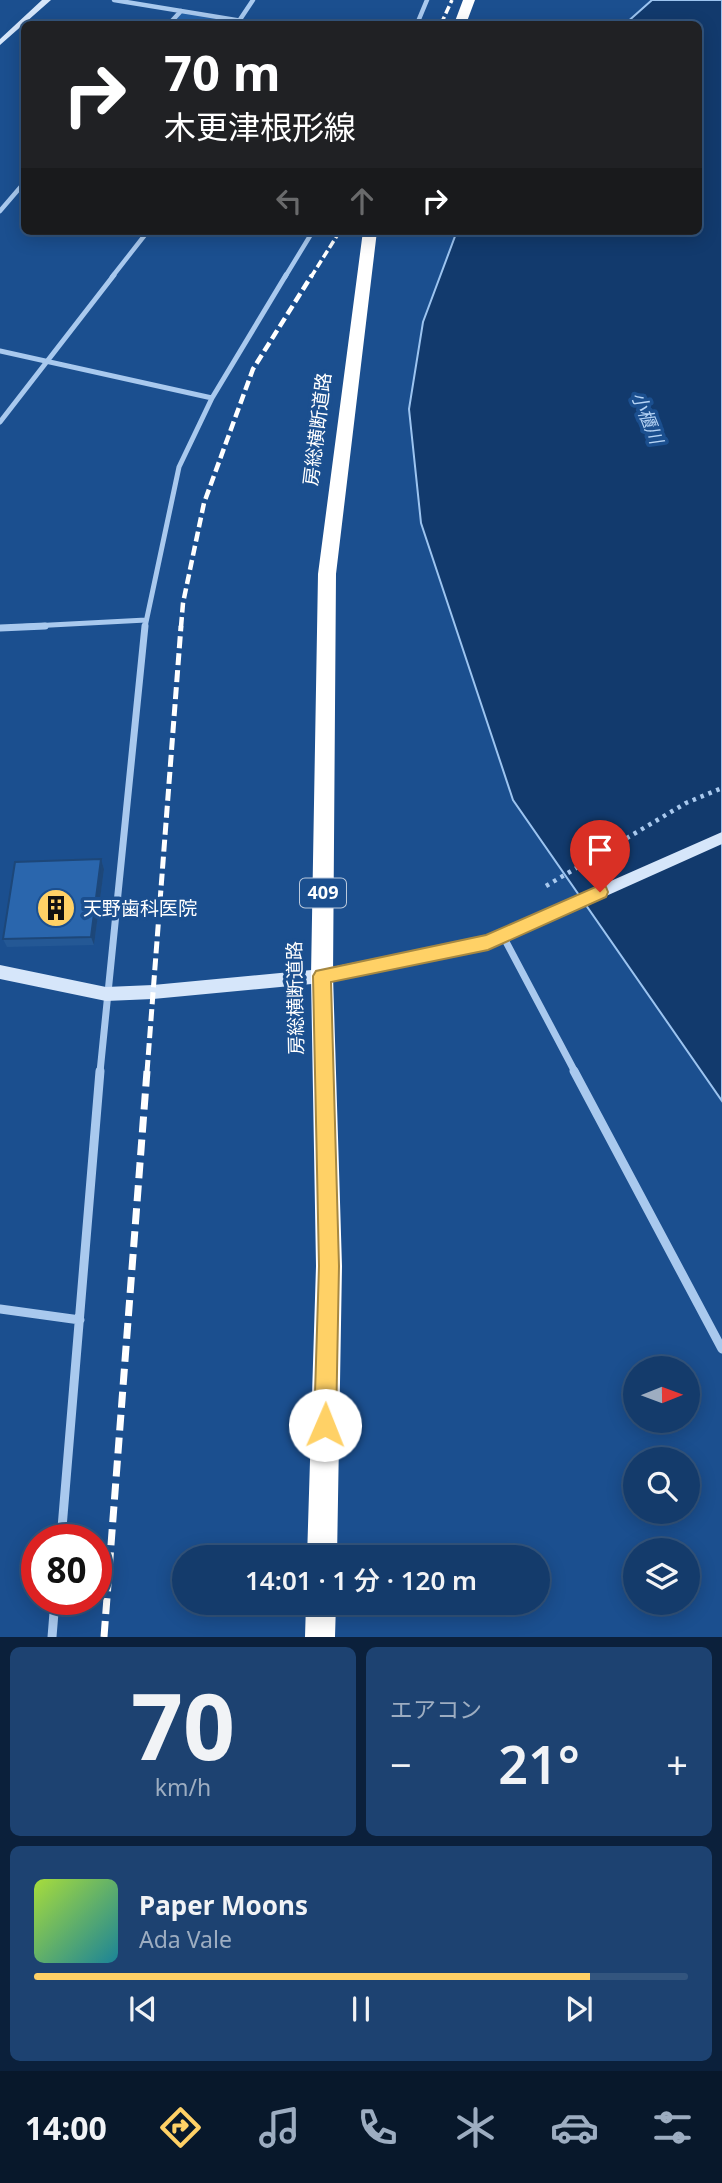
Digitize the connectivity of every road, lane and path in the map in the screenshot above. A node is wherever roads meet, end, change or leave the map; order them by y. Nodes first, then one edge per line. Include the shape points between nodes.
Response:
1 (47, 0) edge
2 (114, 0) edge
3 (254, 0) edge
4 (427, 0) edge
5 (469, 0) edge
6 (181, 11) junction
7 (24, 21) edge
8 (172, 21) edge
9 (239, 21) joint
10 (418, 21) edge
11 (461, 21) edge
12 (21, 24) edge
13 (0, 43) edge
14 (21, 187) edge
15 (0, 211) edge
16 (145, 235) edge
17 (311, 235) edge
18 (369, 235) edge
19 (0, 351) edge
20 (47, 362) junction
21 (212, 398) junction
22 (0, 422) edge
23 (146, 620) junction
24 (0, 628) edge
25 (722, 788) edge
26 (722, 838) edge
27 (540, 889) dead end
28 (503, 936) junction
29 (0, 972) edge
30 (322, 976) junction
31 (106, 994) junction
32 (0, 1309) edge
33 (80, 1320) junction
34 (722, 1349) edge
35 (62, 1524) edge
36 (322, 1545) edge
37 (54, 1615) edge
38 (321, 1615) edge
39 (52, 1637) edge
40 (320, 1637) edge

1 - 7 street
2 - 6 street
3 - 9 street
4 - 10 street
5 - 11 highway
6 - 8 street
6 - 9 street
12 - 13 street
14 - 15 street
16 - 20 street
17 - 21 street
18 - 30 highway, 房総横断道路 / 409 via 327,574
19 - 20 street
20 - 21 street
20 - 22 street
21 - 23 street via 179,467
23 - 24 street
23 - 31 street
25 - 27 path via 686,803
26 - 28 street
28 - 30 street
28 - 34 street
29 - 31 street
30 - 31 street
30 - 36 highway, 房総横断道路 / 409 via 329,1266
31 - 33 street
32 - 33 street
33 - 35 street
37 - 39 street
38 - 40 highway

